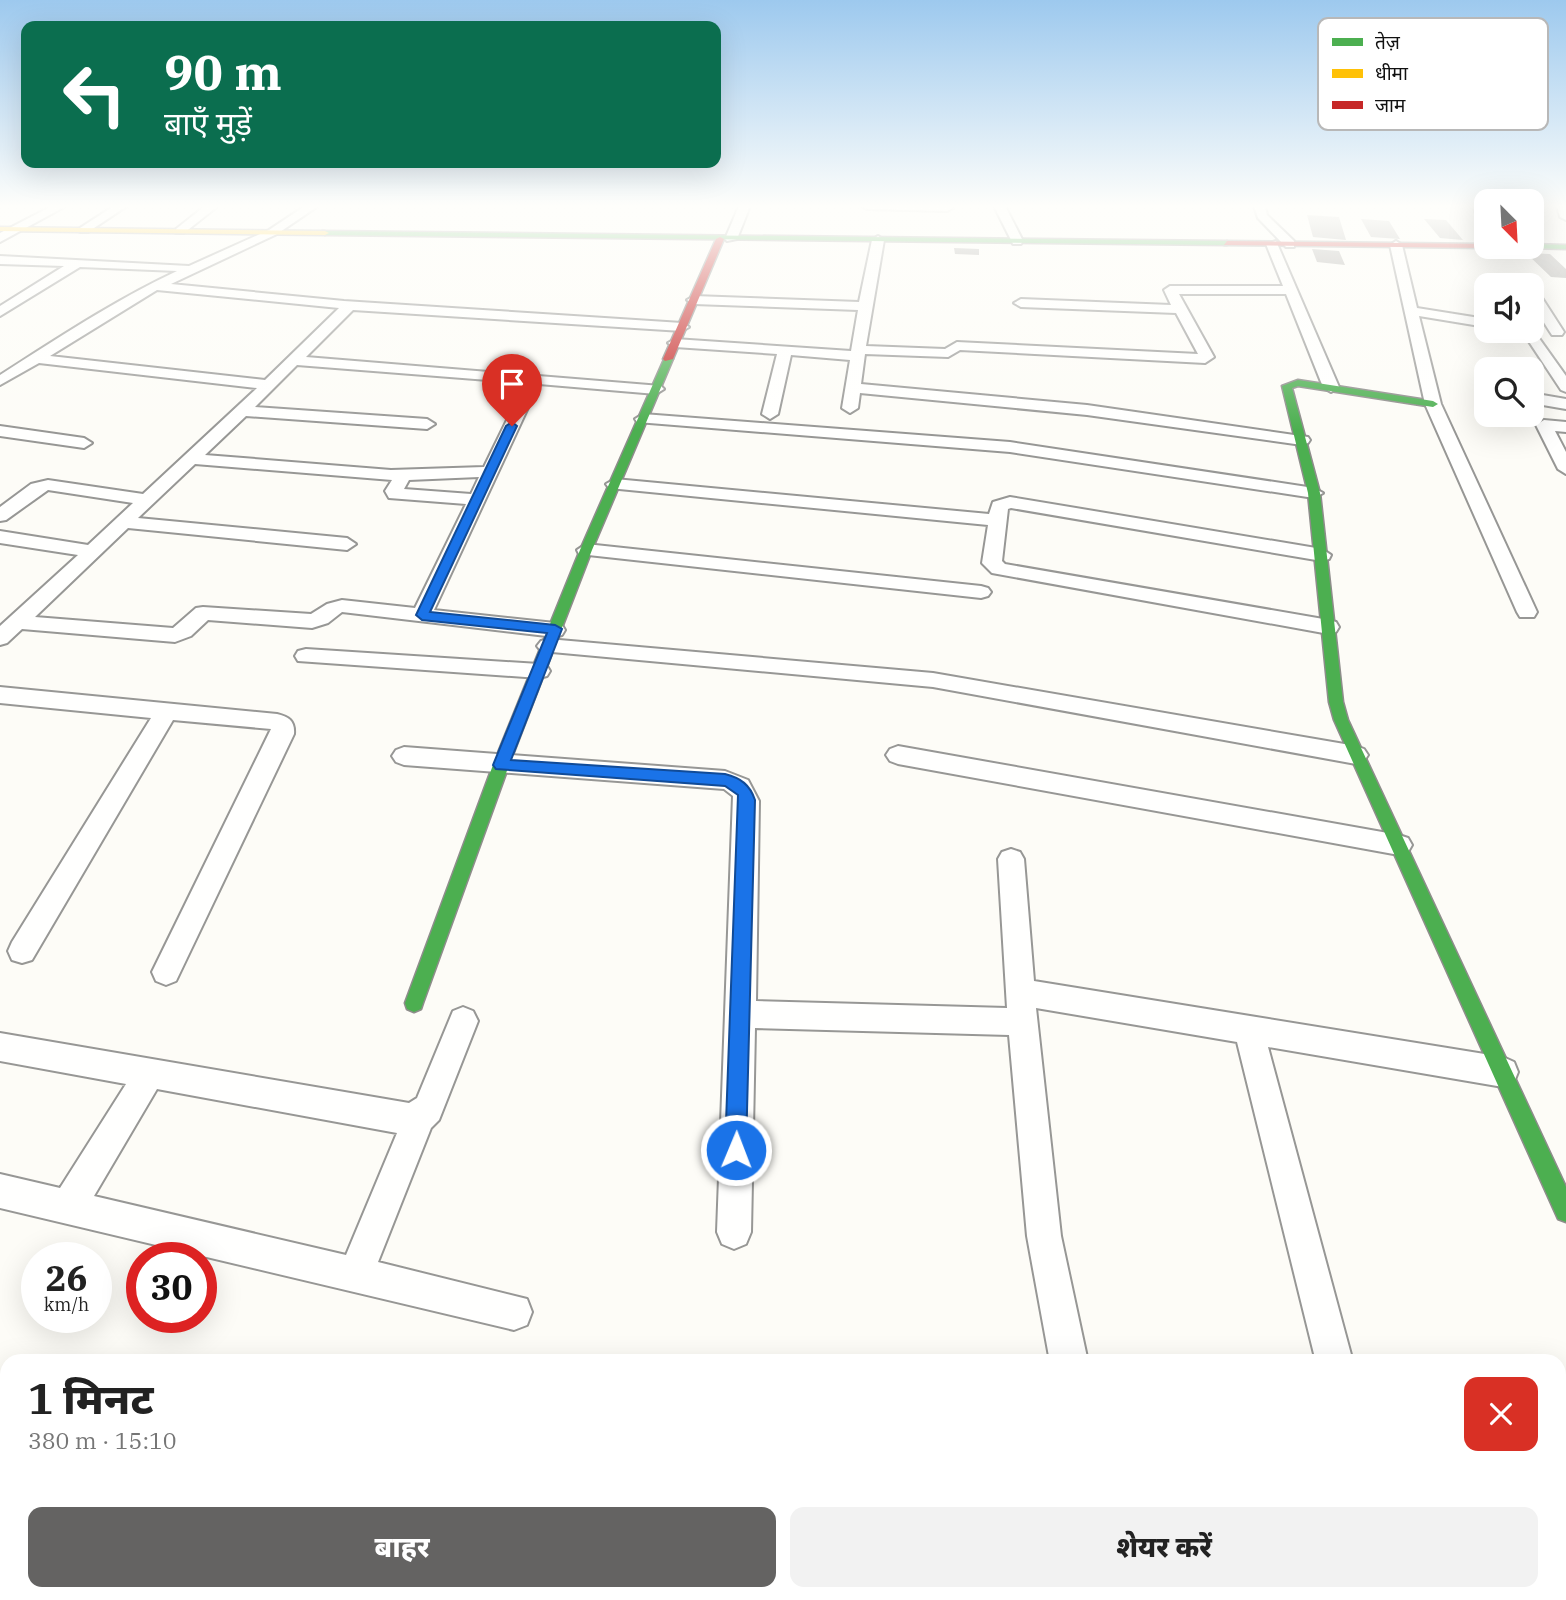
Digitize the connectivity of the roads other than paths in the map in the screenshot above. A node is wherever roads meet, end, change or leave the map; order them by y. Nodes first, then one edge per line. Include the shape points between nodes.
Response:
1 (50, 281) edge
2 (166, 281) edge
3 (704, 281) edge
4 (870, 281) edge
5 (1287, 281) edge
6 (1404, 281) edge
7 (154, 286) junction
8 (1291, 290) junction
9 (694, 300) junction
10 (1021, 303) dead end
11 (349, 306) junction
12 (865, 306) junction
13 (1181, 309) junction
14 (1544, 309) edge
15 (1411, 311) junction
16 (0, 312) edge
17 (1474, 321) edge
18 (682, 327) junction
19 (1544, 331) edge
20 (1562, 333) edge
21 (676, 343) junction
22 (1538, 343) edge
23 (785, 351) junction
24 (859, 353) junction
25 (34, 358) junction
26 (293, 360) junction
27 (534, 379) junction
28 (0, 381) edge
29 (268, 385) junction
30 (1331, 387) junction
31 (1566, 387) edge
32 (854, 388) junction
33 (656, 389) junction
34 (1544, 400) edge
35 (1433, 404) junction
36 (1566, 404) edge
37 (850, 408) dead end
38 (242, 411) junction
39 (770, 414) dead end
40 (643, 419) junction
41 (427, 424) dead end
42 (1566, 427) edge
43 (3, 435) edge
44 (1302, 440) junction
45 (84, 443) dead end
46 (191, 459) junction
47 (1566, 469) edge
48 (489, 472) junction
49 (403, 475) junction
50 (615, 484) junction
51 (1314, 493) junction
52 (146, 500) junction
53 (477, 500) junction
54 (0, 516) edge
55 (997, 520) junction
56 (122, 522) junction
57 (0, 537) edge
58 (347, 544) dead end
59 (586, 550) junction
60 (92, 551) junction
61 (1322, 555) junction
62 (981, 592) dead end
63 (1527, 612) dead end
64 (422, 615) junction
65 (17, 622) junction
66 (1329, 627) junction
67 (0, 638) edge
68 (552, 638) junction
69 (306, 656) dead end
70 (539, 671) junction
71 (0, 695) edge
72 (167, 711) junction
73 (898, 755) dead end
74 (1356, 755) junction
75 (404, 756) dead end
76 (501, 765) junction
77 (1399, 845) junction
78 (1011, 859) dead end
79 (22, 951) dead end
80 (166, 972) dead end
81 (414, 1003) dead end
82 (1021, 1007) junction
83 (739, 1014) junction
84 (463, 1021) dead end
85 (1250, 1030) junction
86 (0, 1047) edge
87 (1503, 1072) junction
88 (150, 1073) junction
89 (419, 1117) junction
90 (0, 1191) edge
91 (68, 1207) junction
92 (1566, 1211) edge
93 (734, 1232) dead end
94 (356, 1274) junction
95 (514, 1312) dead end
96 (1067, 1354) edge
97 (1333, 1354) edge

1 - 16 street
2 - 7 street
3 - 9 street
4 - 12 street
5 - 8 street
6 - 15 street
7 - 11 street
7 - 25 street
8 - 13 street via 1171,289
8 - 30 street
9 - 12 street
9 - 18 street
10 - 13 street
11 - 18 street
11 - 26 street
12 - 24 street
13 - 24 street via 1205,359 957,346 948,354
14 - 20 street
15 - 17 street
15 - 35 street
18 - 21 street
19 - 20 street
21 - 23 street
21 - 33 street
22 - 31 street
23 - 24 street
23 - 39 street
24 - 32 street
25 - 28 street
25 - 29 street
26 - 27 street
26 - 29 street
27 - 33 street
27 - 48 street
29 - 38 street
30 - 35 street
30 - 44 street via 1287,386
32 - 37 street
32 - 44 street via 1087,410
33 - 40 street
34 - 36 street
35 - 63 street
38 - 41 street
38 - 46 street
40 - 50 street
40 - 51 street via 1010,447
42 - 47 street via 1544,425
43 - 45 street
44 - 51 street
46 - 49 street
46 - 52 street
48 - 49 street
48 - 53 street
49 - 53 street via 395,494
50 - 55 street
50 - 59 street
51 - 61 street
52 - 54 street via 48,485
52 - 56 street
53 - 64 street
55 - 61 street via 999,506 1010,502
55 - 66 street via 992,563 996,569
56 - 58 street
56 - 60 street
57 - 60 street
59 - 62 street
59 - 68 street
60 - 65 street
61 - 66 street
64 - 65 street via 342,606 312,621 206,612 181,633 170,636
64 - 68 street
65 - 67 street
66 - 74 street via 1336,702
68 - 70 street
68 - 74 street via 933,680
69 - 70 street
70 - 76 street
71 - 72 street
72 - 79 street
72 - 80 street via 277,722 284,730
73 - 77 street
74 - 77 street
75 - 76 street
76 - 81 street
76 - 83 street via 725,780 740,786 747,800
77 - 87 street
78 - 82 street
82 - 83 street
82 - 85 street
82 - 96 street via 1044,1237
83 - 93 street
84 - 89 street via 428,1109
85 - 87 street
85 - 97 street
86 - 88 street
87 - 92 street
88 - 89 street via 409,1119
88 - 91 street
89 - 94 street
90 - 91 street
91 - 94 street
94 - 95 street

